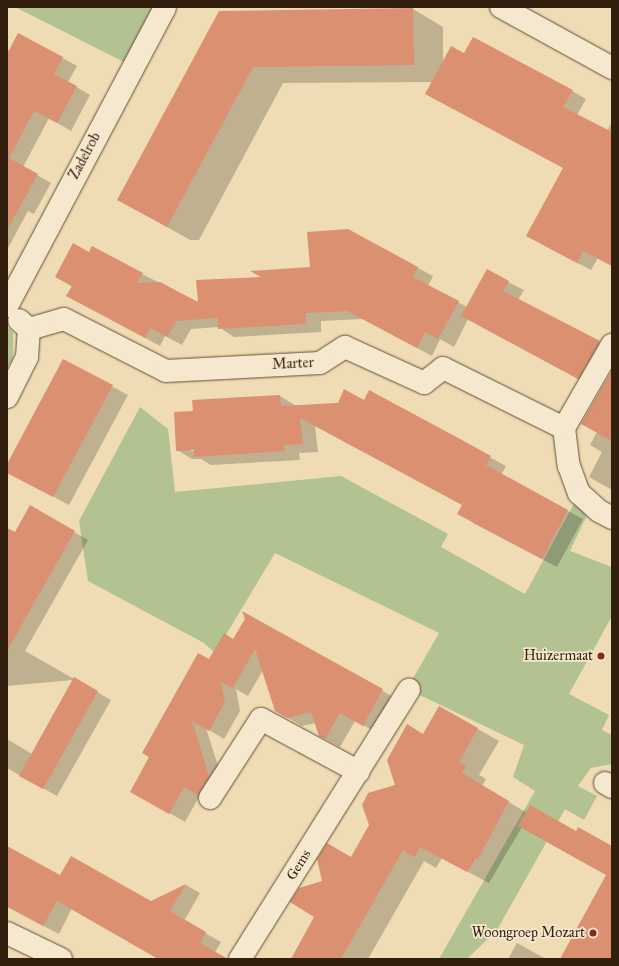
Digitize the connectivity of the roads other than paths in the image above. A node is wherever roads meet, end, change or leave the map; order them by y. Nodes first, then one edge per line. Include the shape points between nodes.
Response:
1 (164, 7) edge
2 (501, 7) edge
3 (612, 68) edge
4 (7, 306) edge
5 (7, 310) edge
6 (29, 329) junction
7 (612, 345) edge
8 (7, 397) edge
9 (564, 428) junction
10 (612, 518) edge
11 (409, 690) dead end
12 (359, 772) junction
13 (210, 798) dead end
14 (7, 933) edge
15 (62, 959) edge
16 (240, 959) edge

1 - 4 street, Zadelrob
2 - 3 street
5 - 6 street
6 - 8 street via 26,357
6 - 9 street, Marter via 64,319 166,371 320,364 345,347 424,383 443,368
7 - 9 street
9 - 10 street via 569,466 580,493
11 - 12 street, Gems
12 - 13 street via 262,719
12 - 16 street, Gems
14 - 15 street

